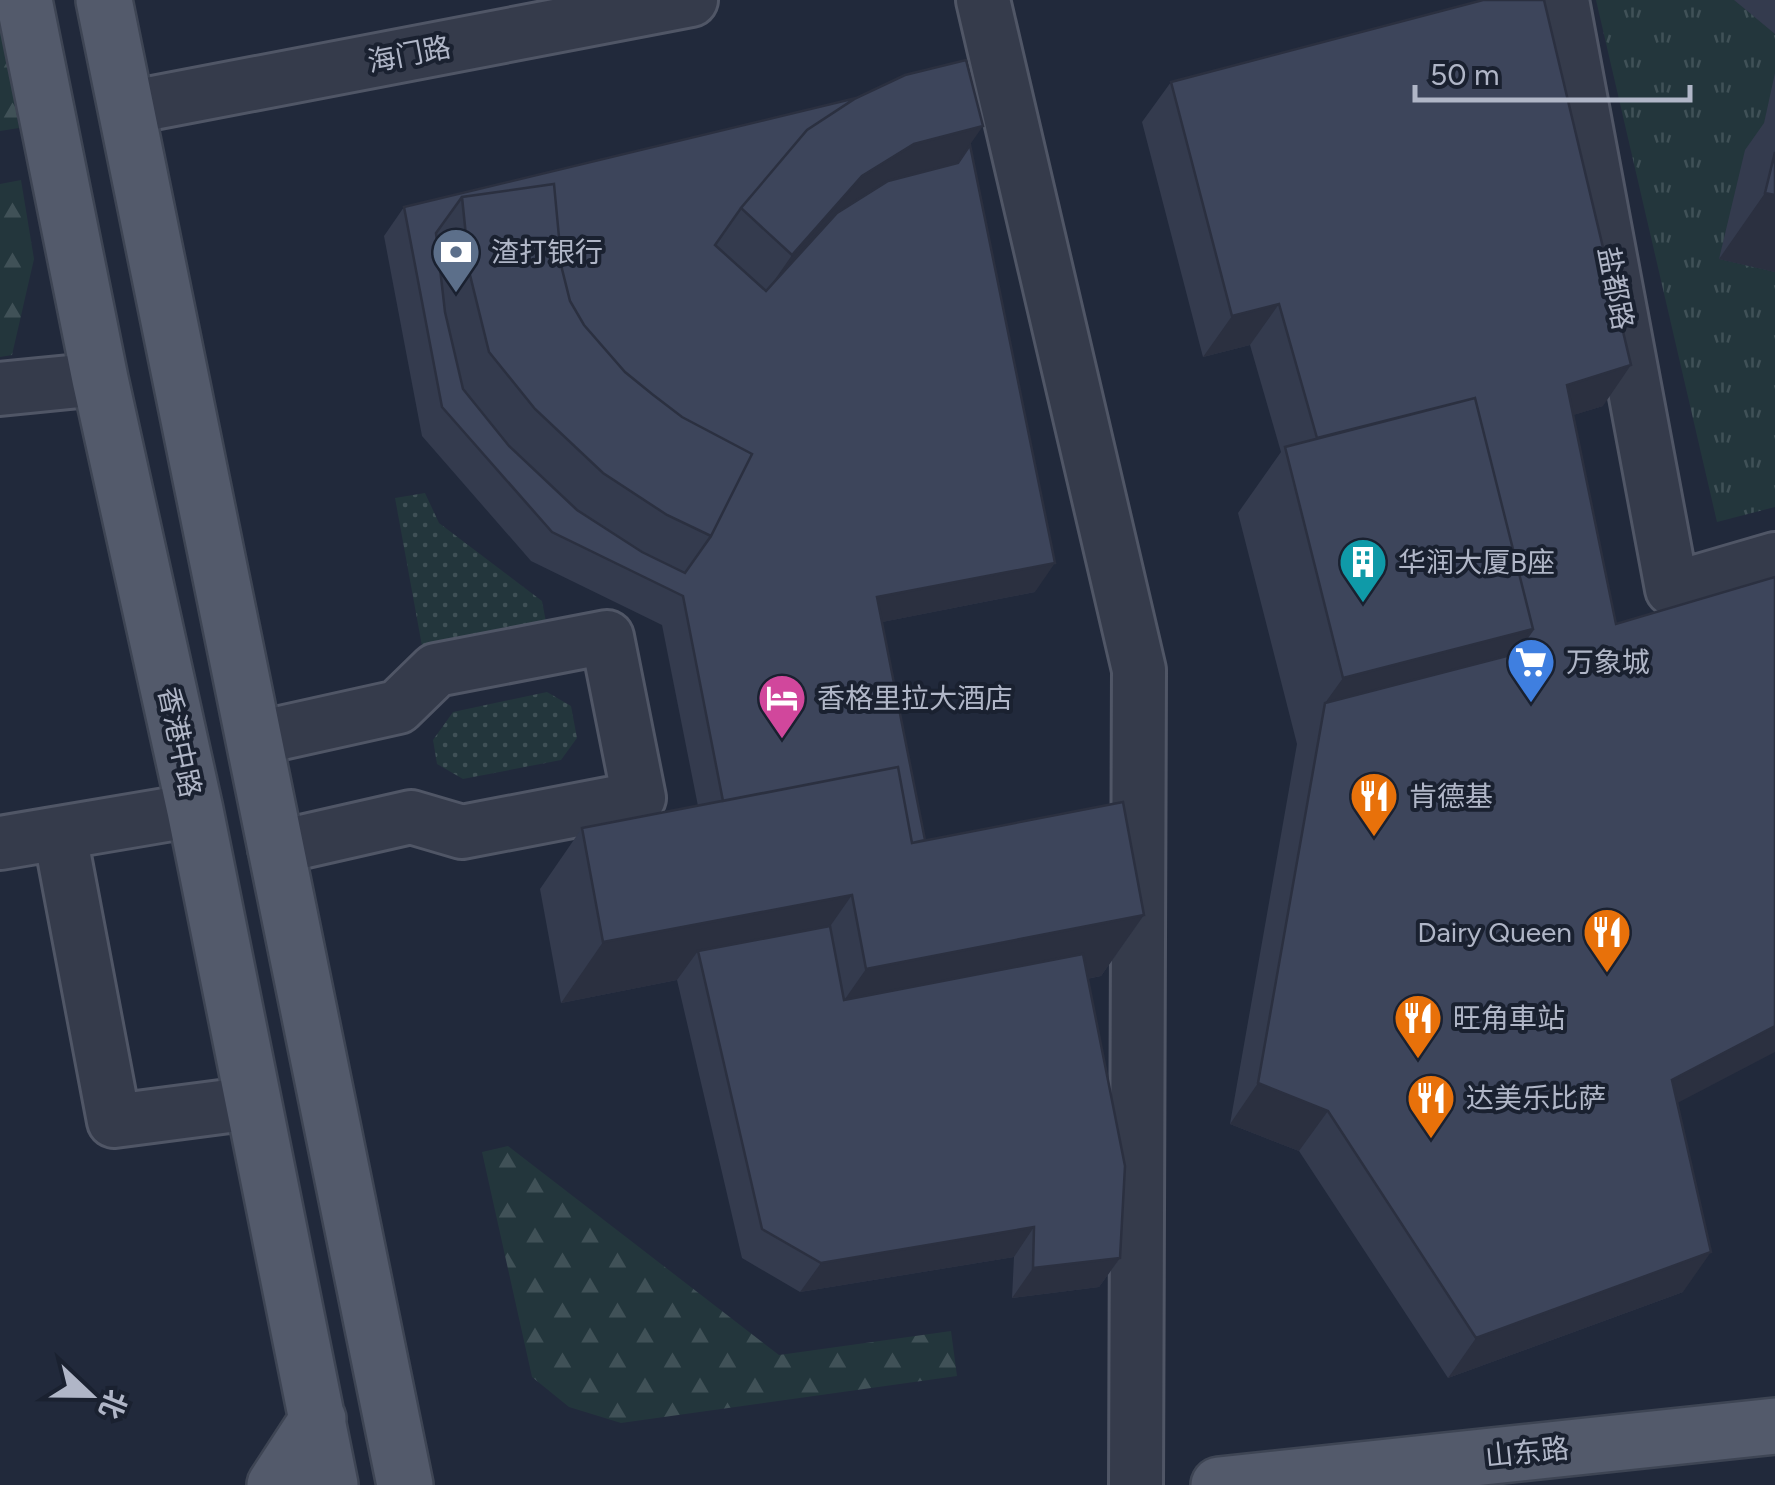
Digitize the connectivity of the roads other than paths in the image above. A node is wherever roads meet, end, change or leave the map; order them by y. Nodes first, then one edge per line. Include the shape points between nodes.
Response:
1 (24, 0) edge
2 (104, 0) edge
3 (691, 0) edge
4 (984, 0) edge
5 (1562, 0) edge
6 (126, 108) junction
7 (100, 379) junction
8 (0, 390) edge
9 (1775, 560) edge
10 (254, 739) junction
11 (195, 810) junction
12 (60, 835) junction
13 (0, 843) edge
14 (275, 848) junction
15 (252, 1103) junction
16 (318, 1418) junction
17 (1775, 1426) edge
18 (276, 1485) edge
19 (330, 1485) edge
20 (406, 1485) edge
21 (1136, 1485) edge
22 (1219, 1485) edge

1 - 7 main road, 香港中路
2 - 6 main road
3 - 6 street, 海门路
4 - 21 street via 1138,670
5 - 9 street, 盐都路 via 1672,589
6 - 10 main road
7 - 8 street
7 - 11 main road, 香港中路
10 - 14 main road
10 - 14 street via 398,707 436,670 607,637 639,798 462,832 411,817
11 - 12 street
11 - 15 main road, 香港中路
12 - 13 street
12 - 15 street via 114,1122
14 - 20 main road
15 - 16 main road, 香港中路
16 - 18 main road
16 - 19 main road, 香港中路
17 - 22 main road, 山东路

